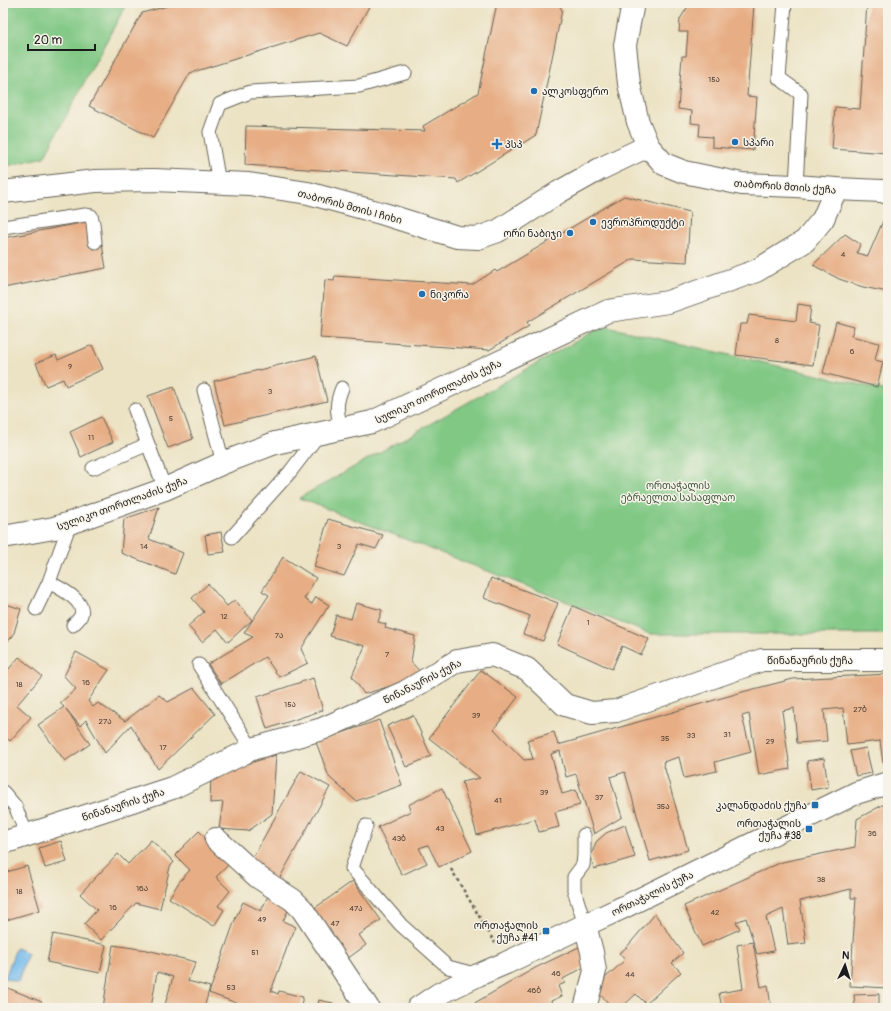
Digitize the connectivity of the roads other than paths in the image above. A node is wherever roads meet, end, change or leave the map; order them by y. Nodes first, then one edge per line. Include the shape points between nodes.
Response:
1 (633, 3) edge
2 (785, 3) edge
3 (405, 73) dead end
4 (648, 146) junction
5 (218, 183) junction
6 (796, 186) junction
7 (836, 189) junction
8 (3, 192) edge
9 (888, 193) edge
10 (3, 228) edge
11 (95, 242) dead end
12 (342, 388) dead end
13 (204, 390) dead end
14 (135, 410) dead end
15 (341, 429) junction
16 (319, 434) junction
17 (148, 444) junction
18 (223, 464) junction
19 (93, 468) dead end
20 (165, 489) junction
21 (70, 523) junction
22 (232, 536) dead end
23 (3, 537) edge
24 (49, 582) junction
25 (36, 609) dead end
26 (73, 625) dead end
27 (888, 660) edge
28 (200, 664) dead end
29 (252, 749) junction
30 (888, 784) edge
31 (3, 792) edge
32 (366, 826) dead end
33 (27, 835) junction
34 (584, 835) dead end
35 (216, 840) dead end
36 (3, 843) edge
37 (585, 925) junction
38 (478, 975) junction
39 (368, 1008) edge
40 (418, 1008) edge
41 (585, 1008) edge

1 - 4 street, თაბორის მთის ქუჩა via 625,45 629,84 638,122
2 - 6 lane via 780,78 802,94
3 - 5 lane via 359,86 250,92 220,104 210,132
4 - 5 street, თაბორის მთის I ჩიხი via 559,192 498,231 478,238 457,237 308,193 249,184
4 - 6 street, თაბორის მთის ქუჩა via 664,164 684,172 742,184
5 - 8 street, თაბორის მთის I ჩიხი via 95,181
6 - 7 street, თაბორის მთის ქუჩა
7 - 9 street, თაბორის მთის ქუჩა
7 - 15 street, სულიკო თორთლაძის ქუჩა via 823,219 805,241 756,271 668,302 608,311 372,422
10 - 11 lane via 85,215 91,216
12 - 15 lane via 336,408
13 - 18 lane
14 - 17 lane
15 - 16 street, სულიკო თორთლაძის ქუჩა
16 - 18 street, სულიკო თორთლაძის ქუჩა via 276,444
16 - 22 lane via 290,472
17 - 19 lane
17 - 20 lane
18 - 20 street, სულიკო თორთლაძის ქუჩა
20 - 21 street, სულიკო თორთლაძის ქუჩა
21 - 23 street, სულიკო თორთლაძის ქუჩა
21 - 24 lane
24 - 25 lane
24 - 26 lane via 79,602 81,616
27 - 29 street, წინანაურის ქუჩა via 762,660 616,711 592,713 565,705 527,669 492,655 457,661 405,692 322,729
28 - 29 lane
29 - 33 street, წინანაურის ქუჩა via 172,788
30 - 37 street, ორთაჭალის ქუჩა via 856,793
31 - 33 lane via 15,806
32 - 38 lane via 352,868 401,925 448,967
33 - 36 street, წინანაურის ქუჩა
34 - 37 lane via 583,865 574,877 574,890
35 - 39 street via 258,877 302,909
37 - 38 street, ორთაჭალის ქუჩა
37 - 41 street via 595,972
38 - 40 street, ორთაჭალის ქუჩა via 439,994

